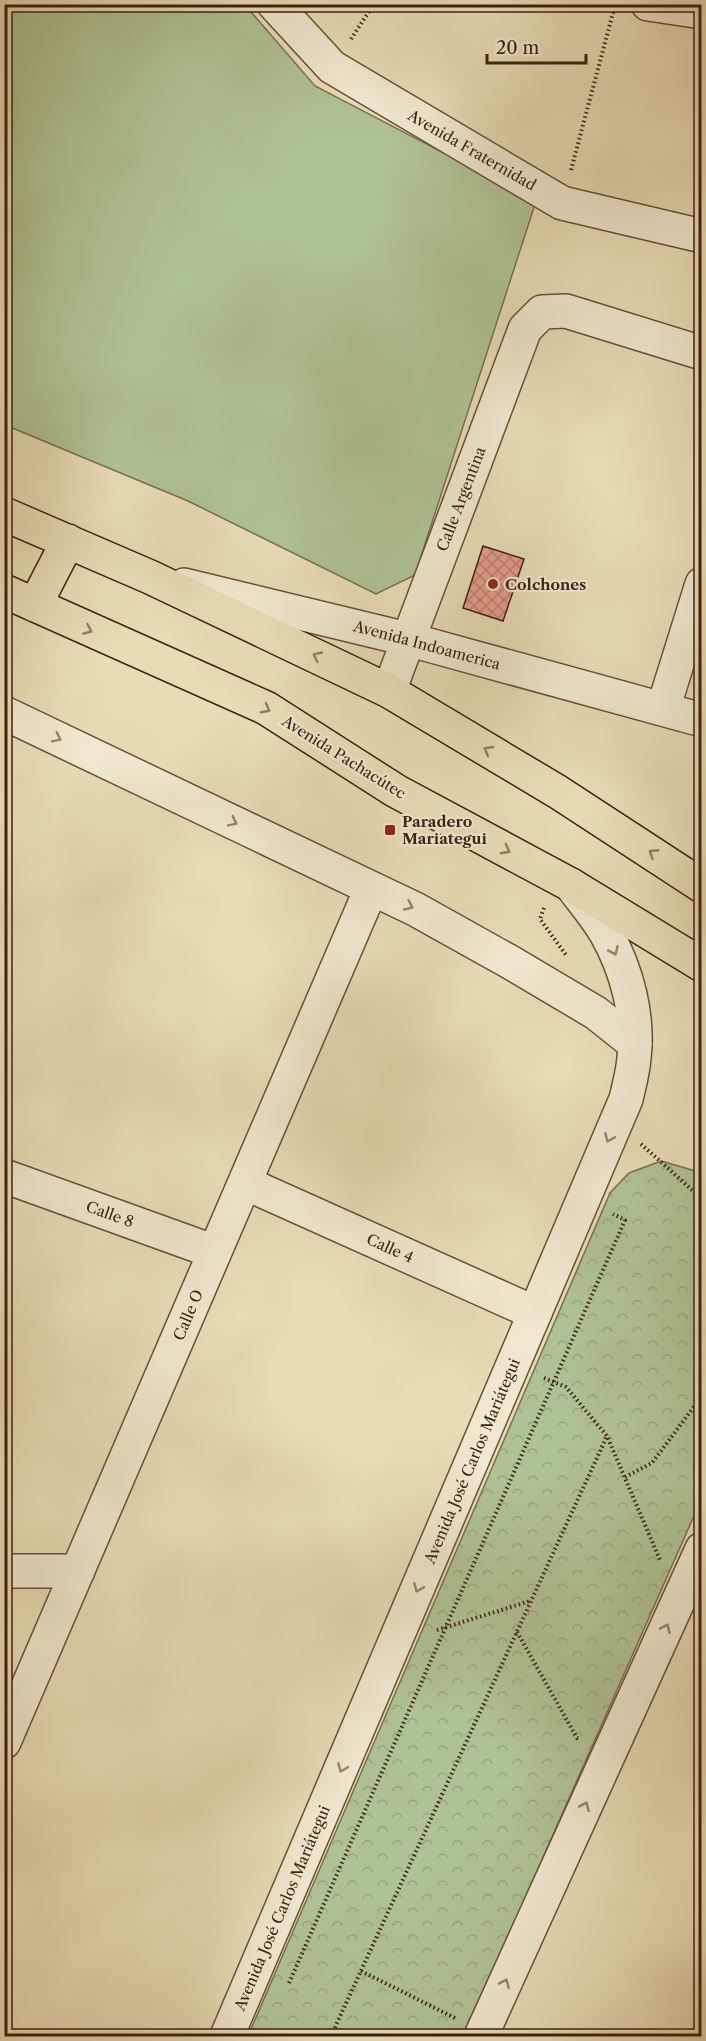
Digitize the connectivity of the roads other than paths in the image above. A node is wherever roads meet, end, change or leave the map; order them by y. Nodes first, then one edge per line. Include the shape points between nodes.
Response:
1 (274, 4) edge
2 (648, 4) edge
3 (702, 12) edge
4 (702, 236) edge
5 (702, 354) edge
6 (4, 514) edge
7 (68, 542) junction
8 (150, 577) junction
9 (702, 584) edge
10 (4, 591) edge
11 (35, 605) junction
12 (408, 639) junction
13 (389, 691) junction
14 (663, 709) junction
15 (4, 713) edge
16 (702, 720) edge
17 (571, 885) junction
18 (702, 886) edge
19 (371, 888) junction
20 (702, 965) edge
21 (635, 1044) junction
22 (4, 1176) edge
23 (245, 1183) junction
24 (215, 1252) junction
25 (535, 1313) junction
26 (695, 1563) edge
27 (4, 1571) edge
28 (78, 1571) junction
29 (4, 1742) edge
30 (482, 2034) edge
31 (227, 2037) edge

1 - 4 street, Avenida Fraternidad via 332,67 562,203
2 - 3 street
5 - 12 street, Calle Argentina via 566,311 542,312 525,329
6 - 7 main road
7 - 8 main road
7 - 11 main road
8 - 12 street, Avenida Indoamerica
13 -> 8 main road
9 - 14 street
10 - 11 main road, Avenida Pachacútec
11 -> 17 main road, Avenida Pachacútec via 266,708 396,791
12 - 13 street, Calle Argentina
12 - 14 street, Avenida Indoamerica
18 -> 13 main road via 558,792
14 - 16 street, Avenida Indoamerica
15 -> 19 street
17 - 20 main road, Avenida Pachacútec
17 -> 21 street, Avenida José Carlos Mariátegui via 617,954 629,990
19 -> 21 street via 510,962 596,1013
19 - 23 street, Calle O
21 -> 25 street, Avenida José Carlos Mariátegui via 626,1099
22 - 24 street, Calle 8
23 - 24 street, Calle O
23 - 25 street, Calle 4
24 - 28 street, Calle O
25 -> 31 street, Avenida José Carlos Mariátegui
30 -> 26 street
27 - 28 street
28 - 29 street, Calle O

